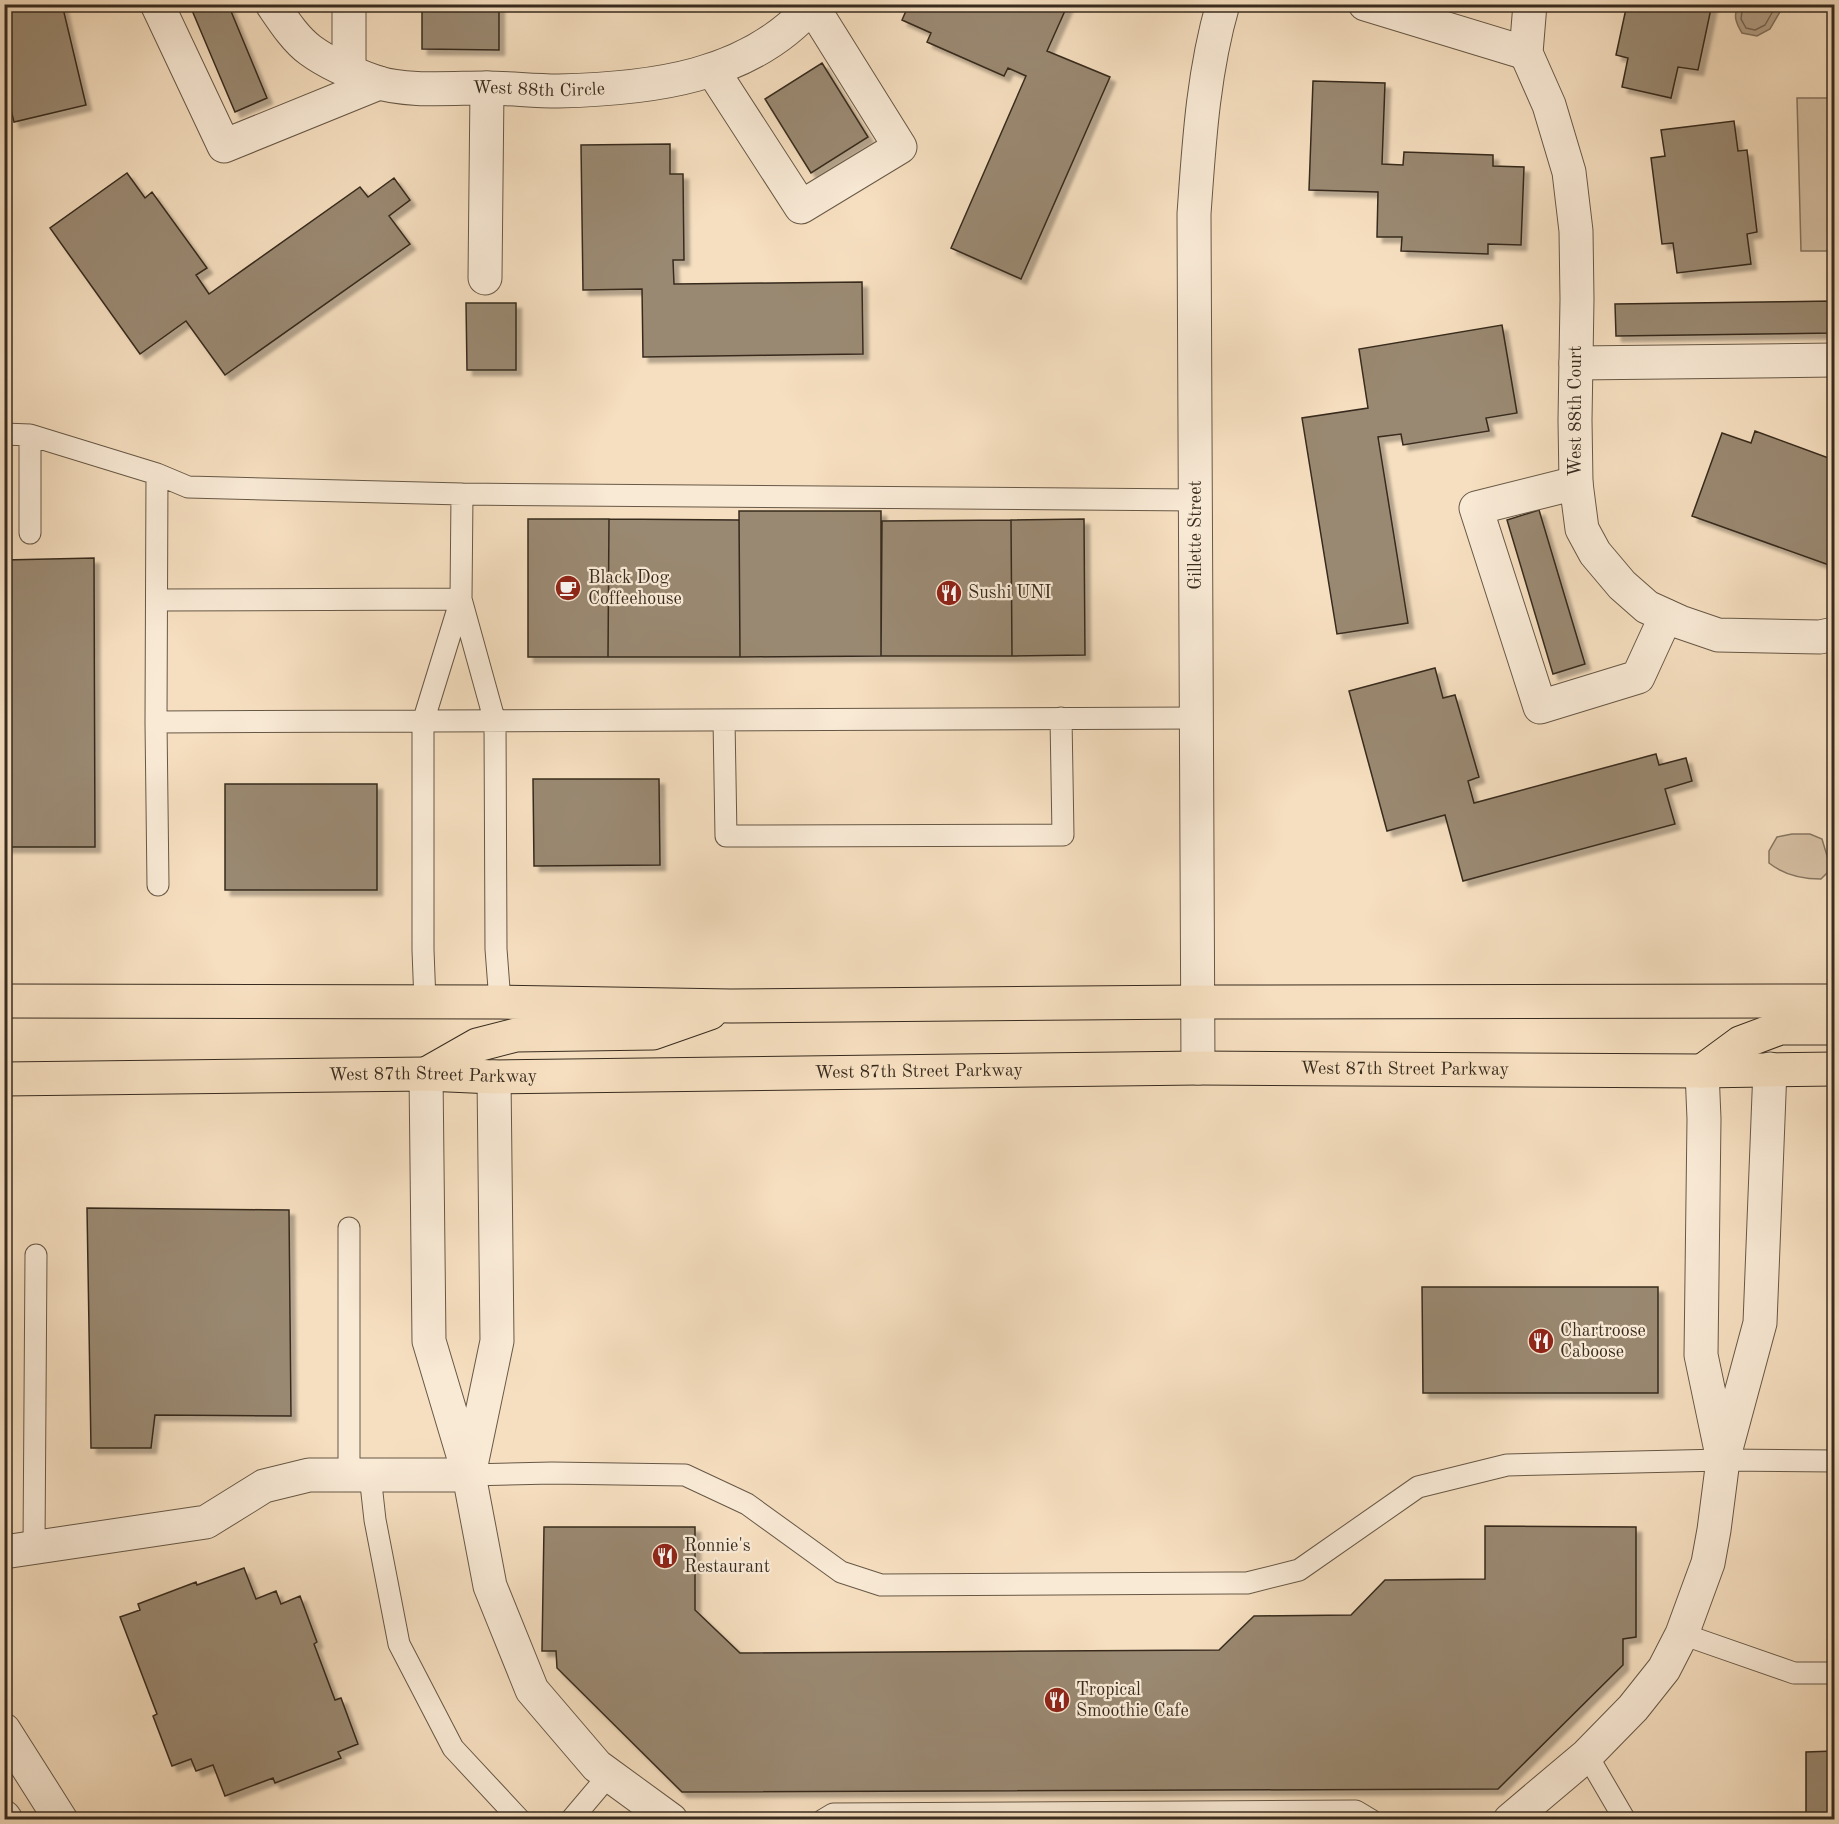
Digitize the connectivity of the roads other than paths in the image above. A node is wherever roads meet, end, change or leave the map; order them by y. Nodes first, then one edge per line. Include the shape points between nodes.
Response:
1 (157, 4) edge
2 (272, 4) edge
3 (349, 4) edge
4 (1223, 4) edge
5 (1365, 4) edge
6 (1530, 4) edge
7 (813, 5) edge
8 (1526, 53) junction
9 (713, 71) junction
10 (349, 72) junction
11 (379, 83) junction
12 (487, 88) junction
13 (485, 278) dead end
14 (1834, 360) edge
15 (1576, 363) junction
16 (4, 434) edge
17 (30, 435) junction
18 (157, 474) junction
19 (1576, 483) junction
20 (462, 494) junction
21 (1196, 500) junction
22 (30, 533) dead end
23 (461, 599) junction
24 (157, 600) junction
25 (1666, 616) junction
26 (1834, 634) edge
27 (1062, 718) junction
28 (1197, 718) junction
29 (724, 720) junction
30 (156, 722) junction
31 (423, 722) junction
32 (495, 722) junction
33 (158, 885) dead end
34 (4, 1001) edge
35 (1834, 1001) edge
36 (425, 1002) junction
37 (500, 1002) junction
38 (1197, 1002) junction
39 (731, 1006) junction
40 (1834, 1028) edge
41 (1198, 1068) junction
42 (1770, 1069) junction
43 (1834, 1069) edge
44 (1702, 1071) junction
45 (426, 1074) junction
46 (494, 1077) junction
47 (4, 1078) edge
48 (349, 1228) dead end
49 (36, 1255) dead end
50 (1723, 1460) junction
51 (1834, 1461) edge
52 (359, 1475) junction
53 (469, 1475) junction
54 (19, 1550) edge
55 (1682, 1634) junction
56 (1834, 1673) edge
57 (4, 1730) edge
58 (1587, 1755) junction
59 (609, 1775) junction
60 (61, 1820) edge
61 (520, 1820) edge
62 (571, 1820) edge
63 (671, 1820) edge
64 (823, 1820) edge
65 (1371, 1820) edge
66 (1510, 1820) edge
67 (1625, 1820) edge

1 - 11 street via 224,146
2 - 10 street, West 88th Circle via 309,49
3 - 10 street
4 - 21 street, Gillette Street via 1212,41 1200,115 1194,214
5 - 8 street
6 - 8 street, West 88th Court
7 - 9 street, West 88th Circle via 756,51
7 - 9 street via 900,147 801,207
8 - 15 street, West 88th Court via 1549,105 1569,172 1576,231
9 - 12 street, West 88th Circle via 663,83 615,88
10 - 11 street, West 88th Circle
11 - 12 street, West 88th Circle via 425,89
12 - 13 street
14 - 15 street
15 - 19 street, West 88th Court
16 - 17 lane
17 - 18 lane
17 - 22 lane
18 - 20 lane via 188,487
18 - 24 lane
19 - 25 street, West 88th Court via 1582,529 1595,553 1622,585 1647,607
19 - 25 street via 1476,508 1540,707 1638,677
20 - 21 lane
20 - 23 lane
21 - 28 street, Gillette Street
23 - 24 lane
23 - 31 lane
23 - 32 lane
24 - 30 lane
25 - 26 street, West 88th Court via 1718,635
27 - 28 lane
27 - 29 lane
27 - 29 lane via 1063,835 726,836
28 - 38 street, Gillette Street
29 - 32 lane
30 - 31 lane
30 - 33 lane
31 - 32 lane
31 - 36 lane
32 - 37 lane via 496,949
34 - 36 main road
35 - 38 main road
36 - 37 main road
37 - 39 main road
38 - 39 main road
38 - 41 street, Gillette Street
39 - 45 main road via 653,1033 516,1035 477,1045
40 - 44 main road via 1780,1028 1740,1043
41 - 44 main road, West 87th Street Parkway
41 - 46 main road, West 87th Street Parkway
42 - 43 main road, West 87th Street Parkway
42 - 44 main road, West 87th Street Parkway
42 - 50 street via 1760,1323
44 - 50 street via 1701,1355
45 - 46 main road, West 87th Street Parkway
45 - 47 main road, West 87th Street Parkway
45 - 53 street via 429,1341
46 - 53 street via 496,1341
48 - 52 lane
49 - 54 lane
50 - 51 lane
50 - 53 lane via 1507,1464 1418,1487 1299,1570 1247,1583 880,1585 841,1572 747,1504 685,1475
50 - 55 street via 1708,1563
52 - 53 street
52 - 54 street via 309,1475 264,1486 206,1522
52 - 61 lane via 375,1520 399,1644 453,1748
53 - 59 street via 490,1586 532,1690
55 - 56 lane via 1794,1673
55 - 58 street via 1664,1669 1634,1708
57 - 60 street
58 - 66 street
58 - 67 lane
59 - 62 lane
59 - 63 street
64 - 65 lane via 833,1814 1356,1811

